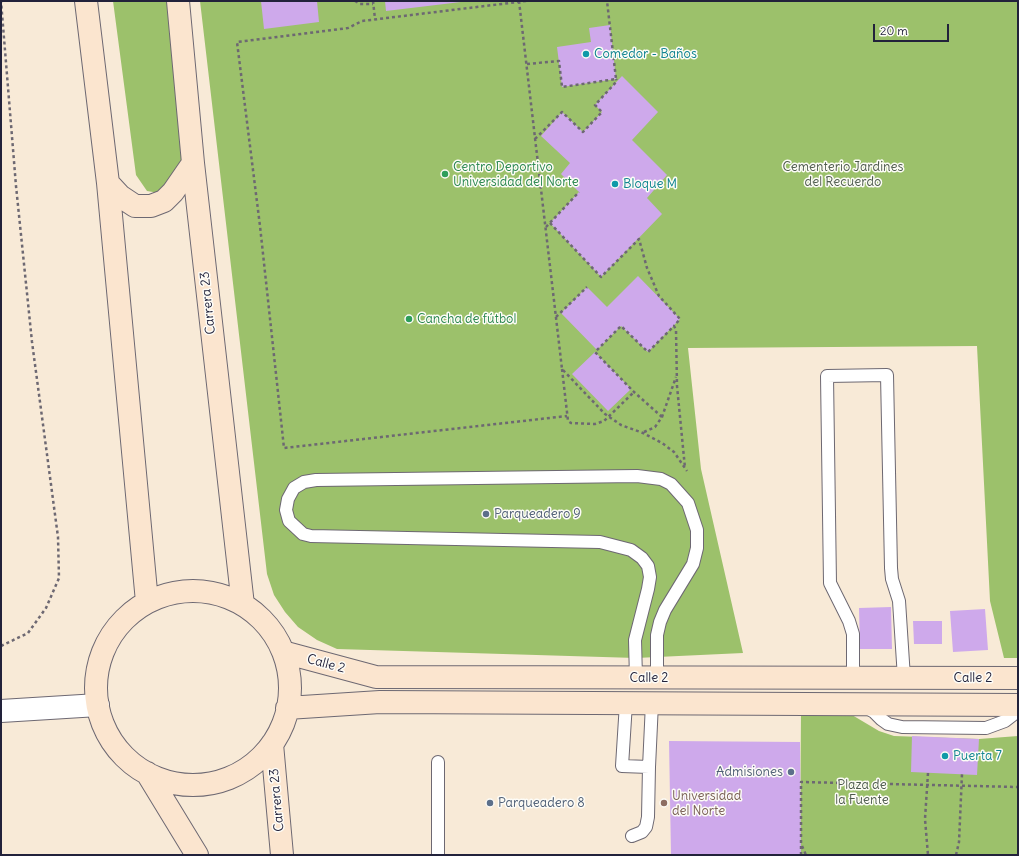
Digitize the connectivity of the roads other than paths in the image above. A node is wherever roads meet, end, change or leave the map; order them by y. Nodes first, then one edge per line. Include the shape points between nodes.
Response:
1 (86, 1) edge
2 (178, 1) edge
3 (193, 163) junction
4 (108, 183) junction
5 (147, 602) junction
6 (243, 605) junction
7 (283, 652) junction
8 (647, 678) junction
9 (853, 678) junction
10 (904, 678) junction
11 (1018, 678) edge
12 (626, 703) junction
13 (652, 703) junction
14 (859, 704) junction
15 (1018, 704) edge
16 (98, 705) junction
17 (287, 708) junction
18 (1, 711) edge
19 (1018, 711) edge
20 (272, 744) junction
21 (438, 762) dead end
22 (649, 766) junction
23 (147, 773) junction
24 (632, 836) dead end
25 (197, 855) edge
26 (282, 855) edge
27 (438, 855) edge

1 - 4 street
2 - 3 street, Carrera 23
3 - 4 street via 174,192 164,201 151,206 135,206 120,196
3 - 6 street, Carrera 23
4 - 5 street
5 - 6 street via 170,594 196,591 220,595
5 - 16 street via 120,624 102,654 96,688
6 - 7 street via 266,626
7 - 8 street, Calle 2 via 376,677
7 - 17 street via 289,680
8 - 8 lane via 660,622 692,564 697,548 697,530 688,504 671,484 661,479 637,476 316,480 304,482 294,488 288,499 286,510 289,521 303,534 311,536 600,542 631,550 648,566 650,577 635,640
8 - 9 street, Calle 2
9 - 10 street, Calle 2
9 - 10 lane via 853,634 830,584 827,376 887,375 891,568 899,601
10 - 11 street, Calle 2
12 - 13 street, Calle 2
12 - 17 street, Calle 2 via 380,702
12 - 22 lane via 622,766
13 - 14 street, Calle 2
13 - 22 lane
14 - 15 street, Calle 2
14 - 19 lane via 888,724 902,727 986,728 1005,721
16 - 18 street
16 - 23 street via 102,720 115,745 130,761
17 - 20 street via 282,727
20 - 23 street via 263,755 241,772 215,783 187,785
20 - 26 street, Carrera 23
21 - 27 lane
22 - 24 lane via 646,827 642,832
23 - 25 street

